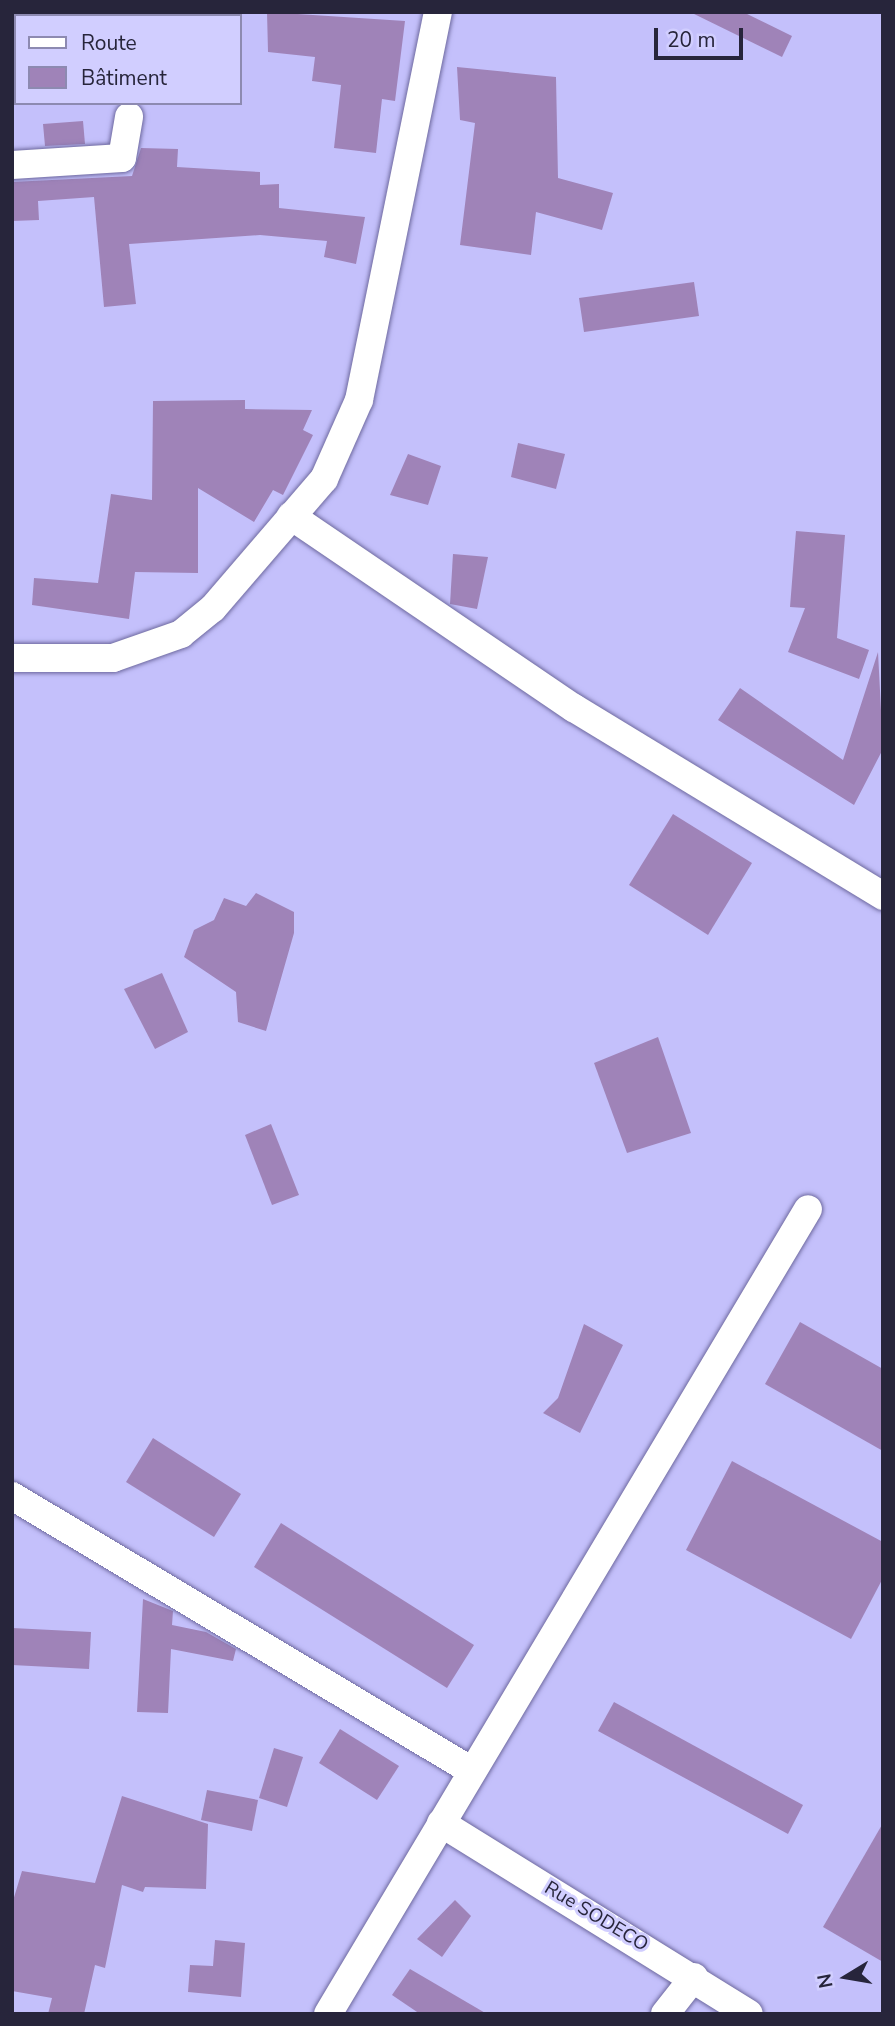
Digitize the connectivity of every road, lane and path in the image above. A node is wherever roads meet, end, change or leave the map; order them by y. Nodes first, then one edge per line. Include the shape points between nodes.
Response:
1 (438, 12) edge
2 (129, 117) dead end
3 (12, 165) edge
4 (291, 516) junction
5 (12, 658) edge
6 (883, 896) edge
7 (808, 1209) dead end
8 (12, 1496) edge
9 (472, 1771) junction
10 (441, 1823) junction
11 (694, 1977) junction
12 (328, 2014) edge
13 (665, 2014) edge
14 (749, 2014) edge

1 - 4 street via 359,400 344,446
2 - 3 street via 122,158
4 - 5 street via 213,608 181,634 113,658
4 - 6 street via 573,708
7 - 9 street
8 - 9 street
9 - 10 street
10 - 11 street, Rue SODECO
10 - 12 street
11 - 13 street
11 - 14 street, Rue SODECO

